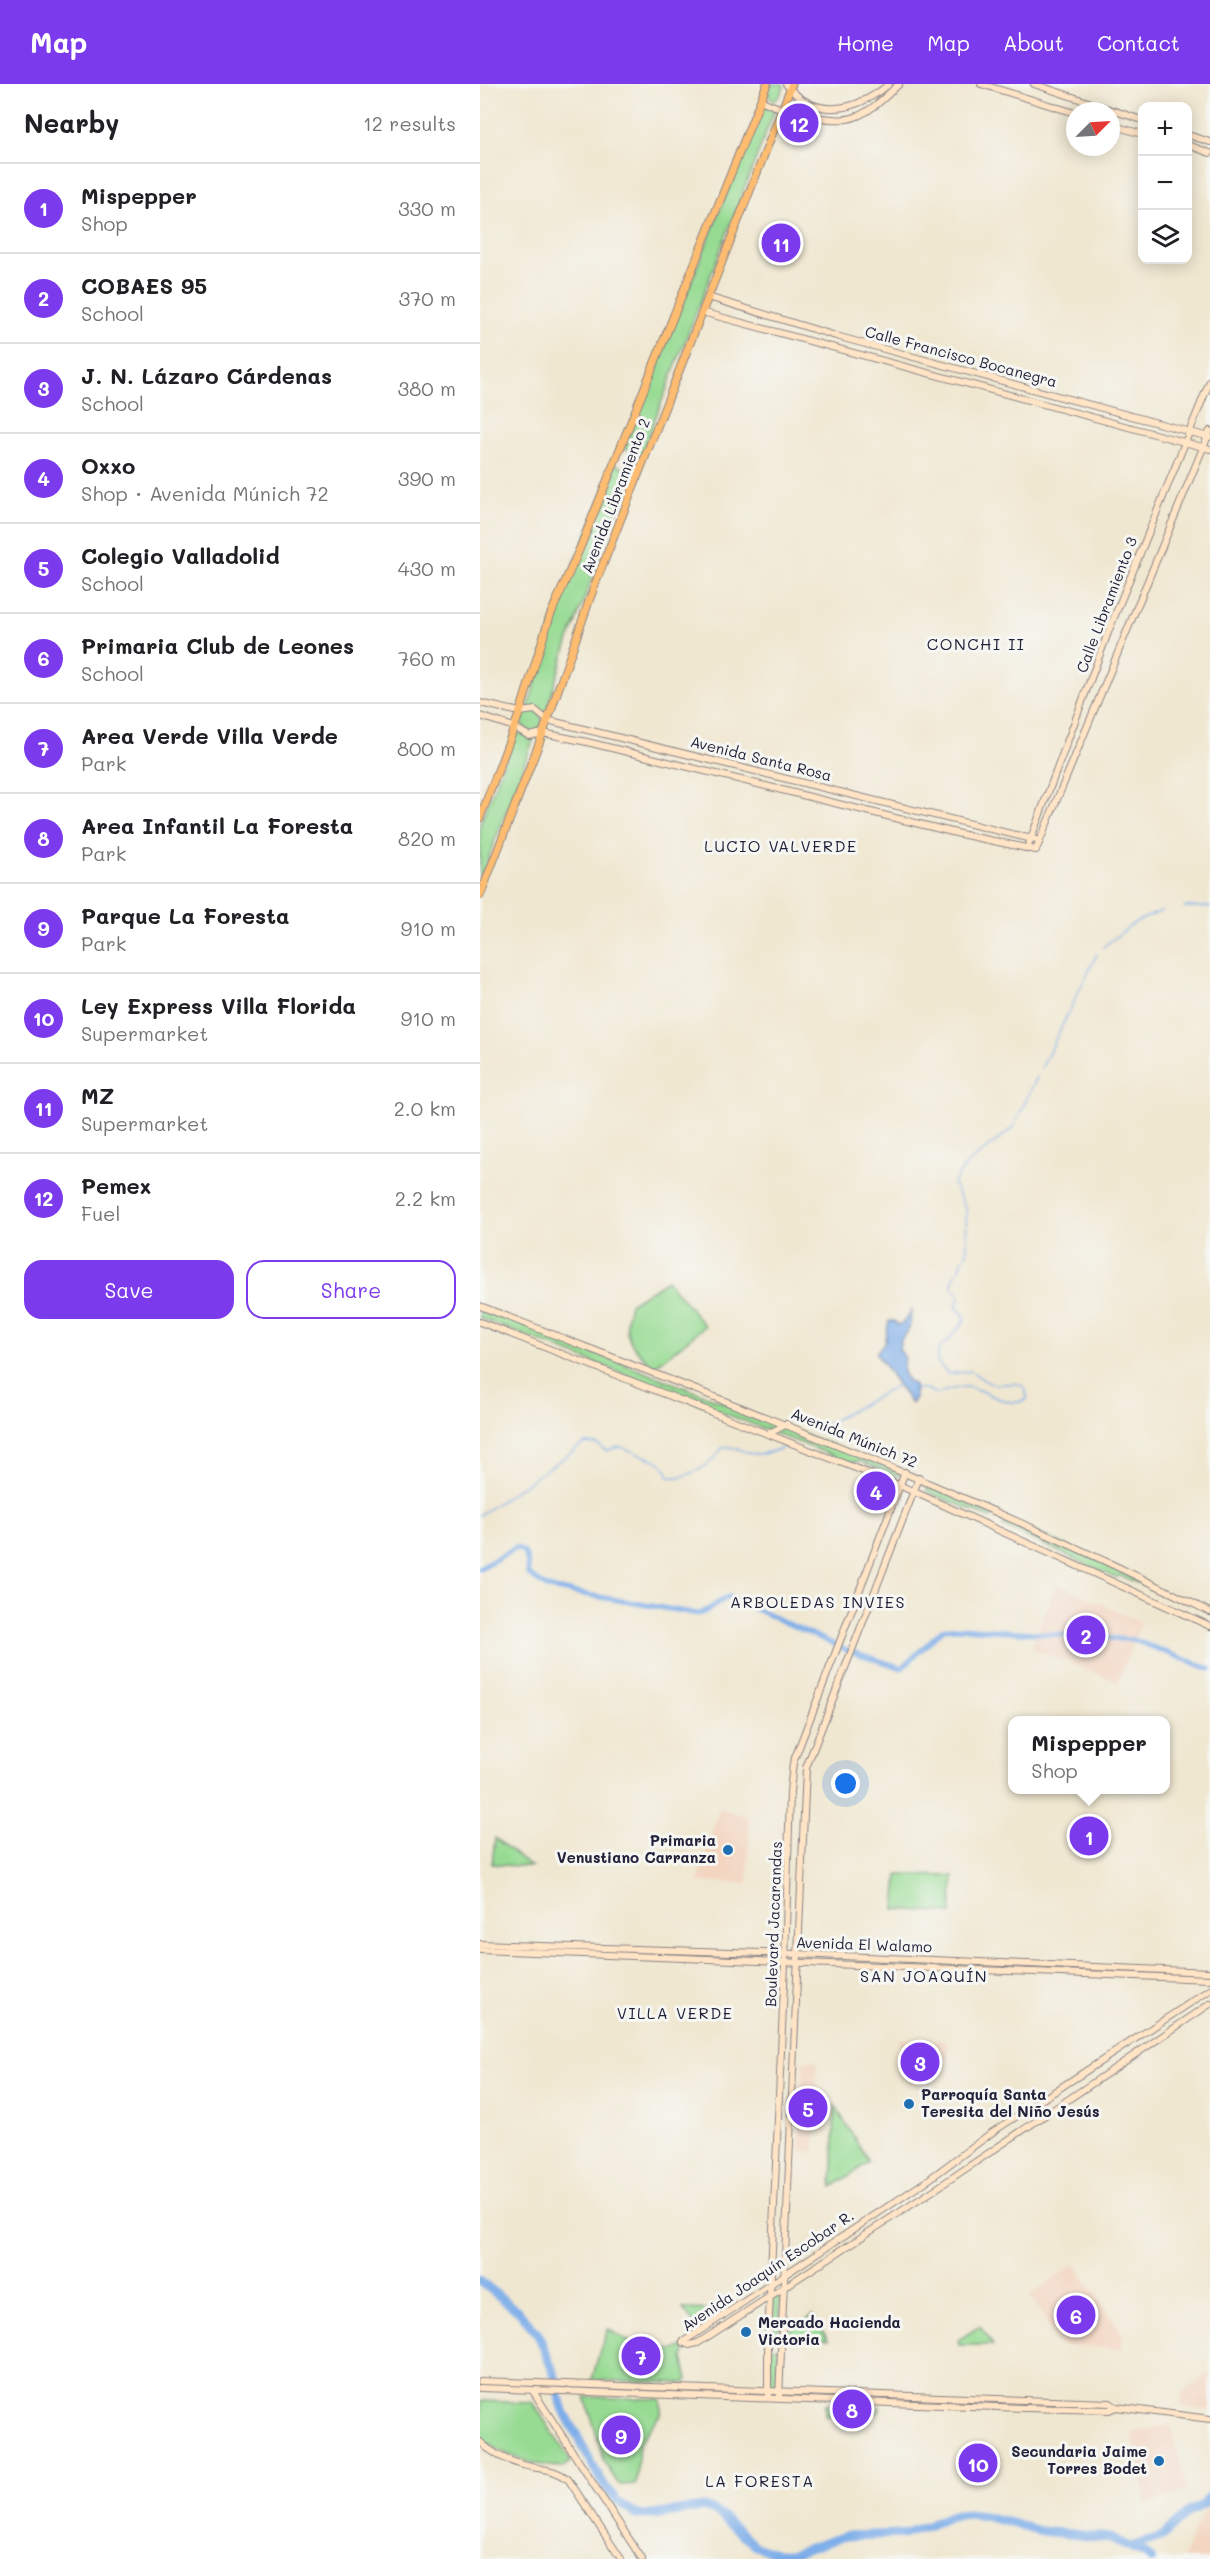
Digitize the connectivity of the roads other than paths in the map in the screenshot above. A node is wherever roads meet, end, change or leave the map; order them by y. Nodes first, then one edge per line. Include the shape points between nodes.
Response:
1 (767, 84) edge
2 (889, 84) edge
3 (899, 84) edge
4 (981, 84) edge
5 (1034, 84) edge
6 (789, 86) edge
7 (761, 100) junction
8 (782, 107) junction
9 (1066, 110) edge
10 (1138, 118) edge
11 (1120, 128) edge
12 (1138, 133) edge
13 (1192, 136) edge
14 (1210, 142) edge
15 (1192, 146) edge
16 (1210, 153) edge
17 (708, 297) junction
18 (702, 312) junction
19 (1210, 381) edge
20 (1191, 431) junction
21 (1209, 435) edge
22 (1186, 442) junction
23 (1206, 448) edge
24 (480, 703) edge
25 (520, 712) junction
26 (480, 716) edge
27 (547, 720) junction
28 (514, 727) junction
29 (543, 733) junction
30 (480, 818) edge
31 (1030, 838) junction
32 (1040, 841) junction
33 (1028, 849) junction
34 (1036, 850) joint
35 (480, 896) edge
36 (480, 1306) edge
37 (480, 1322) edge
38 (790, 1426) junction
39 (770, 1433) junction
40 (789, 1442) junction
41 (905, 1472) junction
42 (919, 1478) junction
43 (900, 1485) junction
44 (915, 1492) junction
45 (1203, 1608) junction
46 (1210, 1612) edge
47 (1207, 1625) edge
48 (480, 1944) edge
49 (480, 1950) edge
50 (785, 1954) junction
51 (797, 1954) junction
52 (785, 1963) junction
53 (797, 1963) junction
54 (1210, 1972) edge
55 (1210, 1979) edge
56 (1210, 1990) edge
57 (1210, 2004) edge
58 (784, 2276) junction
59 (770, 2285) junction
60 (784, 2288) junction
61 (770, 2297) junction
62 (480, 2381) edge
63 (480, 2388) edge
64 (533, 2391) junction
65 (767, 2395) junction
66 (779, 2395) junction
67 (1210, 2419) edge
68 (480, 2442) edge
69 (621, 2559) edge
70 (642, 2559) edge

1 - 7 main road, Avenida Libramiento 2
2 - 6 street via 869,98 841,109 816,104
3 - 8 street via 864,113 851,118 835,119
4 - 9 street
5 - 10 street
6 - 8 main road, Avenida Libramiento 2
7 - 8 street
7 - 25 main road, Avenida Libramiento 2 via 550,616
8 - 17 main road, Avenida Libramiento 2
11 - 12 street
13 - 14 street
15 - 16 street
17 - 18 main road, Avenida Libramiento 2
17 - 20 street, Calle Francisco Bocanegra via 836,336
18 - 22 street, Calle Francisco Bocanegra
18 - 27 main road, Avenida Libramiento 2 via 594,587
19 - 20 street, Calle Libramiento 3
20 - 21 street, Calle Francisco Bocanegra
20 - 22 street, Calle Libramiento 3
21 - 23 street, Calle Libramiento 3
22 - 23 street, Calle Francisco Bocanegra
22 - 31 street, Calle Libramiento 3
23 - 32 street, Calle Libramiento 3
24 - 25 street, Avenida Santa Rosa
25 - 27 street, Avenida Santa Rosa via 535,710
25 - 28 main road, Avenida Libramiento 2
26 - 28 street, Avenida Santa Rosa
27 - 29 main road, Avenida Libramiento 2
27 - 31 street, Avenida Santa Rosa
28 - 29 street, Avenida Santa Rosa via 529,736
28 - 30 main road, Avenida Libramiento 2
29 - 33 street, Avenida Santa Rosa
29 - 35 main road, Avenida Libramiento 2
31 - 32 street, Avenida Santa Rosa
31 - 33 street, Calle Libramiento 3
32 - 34 street, Calle Libramiento 3
33 - 34 street, Avenida Santa Rosa
36 - 38 street, Avenida Múnich 72
37 - 39 street, Avenida Múnich 72
38 - 39 street
38 - 40 street
38 - 41 street, Avenida Múnich 72
39 - 40 street, Avenida Múnich 72
40 - 43 street, Avenida Múnich 72
41 - 42 street, Avenida Múnich 72
41 - 43 street, Boulevard Jacarandas
42 - 44 street, Boulevard Jacarandas
42 - 45 street, Avenida Múnich 72
43 - 44 street, Avenida Múnich 72
43 - 50 street, Boulevard Jacarandas via 793,1764
44 - 47 street, Avenida Múnich 72
44 - 51 street, Boulevard Jacarandas via 806,1768
45 - 46 street, Avenida Múnich 72
45 - 47 street
48 - 50 street, Avenida El Walamo
49 - 52 street, Avenida El Walamo
50 - 51 street, Avenida El Walamo
50 - 52 street, Boulevard Jacarandas
51 - 53 street, Boulevard Jacarandas
51 - 54 street, Avenida El Walamo
52 - 53 street, Avenida El Walamo
52 - 59 street, Boulevard Jacarandas
53 - 55 street, Avenida El Walamo
53 - 58 street, Boulevard Jacarandas
56 - 58 street, Avenida Joaquín Escobar R. via 994,2131
57 - 60 street, Avenida Joaquín Escobar R.
58 - 59 street, Avenida Joaquín Escobar R.
58 - 60 street, Boulevard Jacarandas
59 - 61 street, Boulevard Jacarandas
59 - 61 street, Avenida Joaquín Escobar R. via 683,2342 698,2343
60 - 61 street, Avenida Joaquín Escobar R.
60 - 66 street, Boulevard Jacarandas
61 - 65 street, Boulevard Jacarandas
62 - 65 street
63 - 64 street
64 - 65 street
64 - 70 street
65 - 66 street
66 - 67 street via 1109,2410 1116,2407
68 - 69 street via 514,2463 551,2470 568,2479

